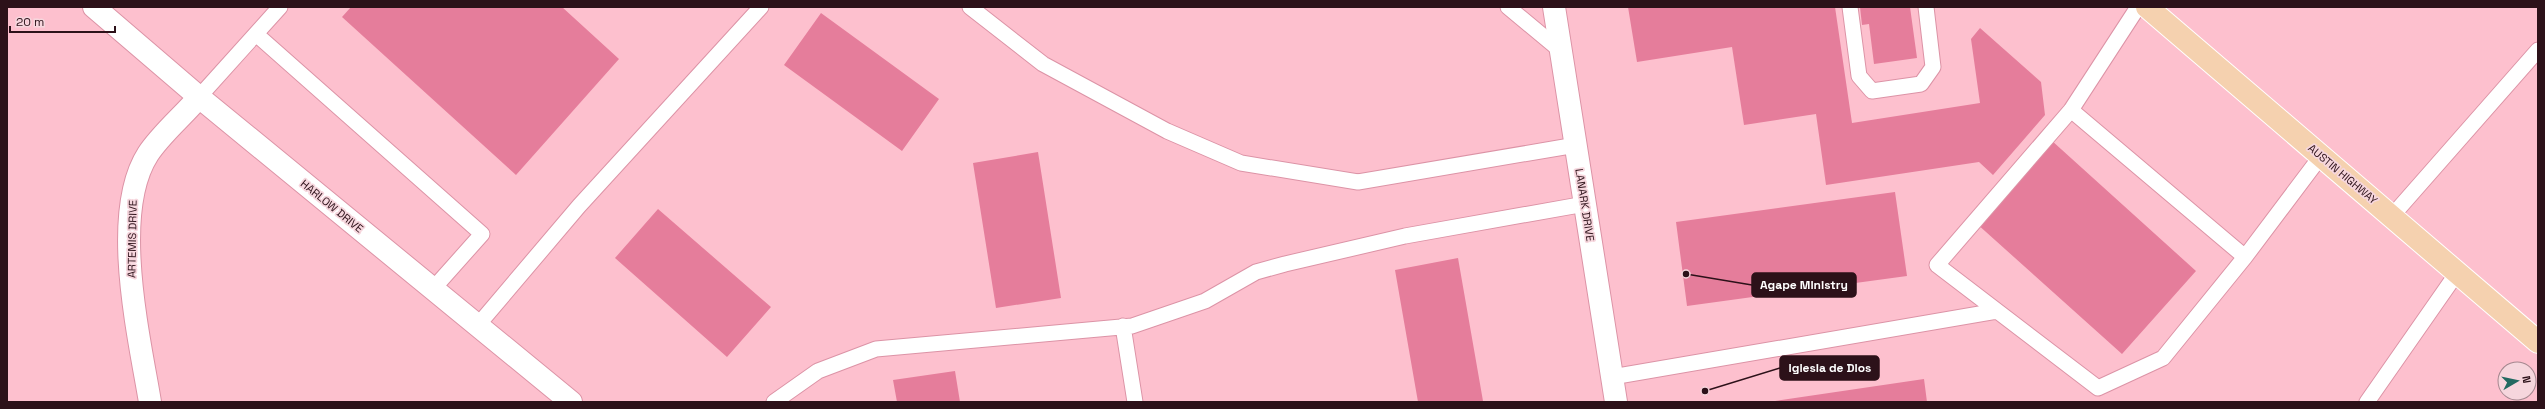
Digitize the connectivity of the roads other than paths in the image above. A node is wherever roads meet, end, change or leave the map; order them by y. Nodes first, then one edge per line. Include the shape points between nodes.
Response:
1 (94, 7) edge
2 (280, 7) edge
3 (761, 7) edge
4 (970, 7) edge
5 (1508, 7) edge
6 (1554, 7) edge
7 (1850, 7) edge
8 (1926, 7) edge
9 (2138, 7) edge
10 (2147, 7) edge
11 (256, 34) junction
12 (1561, 51) junction
13 (2535, 60) edge
14 (200, 97) junction
15 (2071, 110) junction
16 (1576, 145) junction
17 (2321, 156) junction
18 (1585, 204) junction
19 (2392, 216) junction
20 (2245, 257) junction
21 (2457, 273) junction
22 (433, 289) junction
23 (1997, 311) junction
24 (478, 325) junction
25 (1123, 326) junction
26 (2538, 342) edge
27 (1612, 377) junction
28 (150, 402) edge
29 (571, 402) edge
30 (774, 402) edge
31 (1136, 402) edge
32 (1616, 402) edge
33 (2367, 402) edge

1 - 14 street, HARLOW DRIVE
2 - 11 lane
3 - 24 lane via 579,206
4 - 16 lane via 1043,64 1166,131 1241,163 1358,182
5 - 12 lane
6 - 12 street, LANARK DRIVE
7 - 8 lane via 1859,76 1872,91 1921,84 1933,67
9 - 15 lane
10 - 17 main road, AUSTIN HIGHWAY
11 - 14 lane
11 - 22 lane via 482,234
12 - 16 street, LANARK DRIVE
13 - 19 lane
14 - 22 street, HARLOW DRIVE
14 - 28 street, ARTEMIS DRIVE via 148,154 133,191 129,272
15 - 20 lane
15 - 23 lane via 1937,265
16 - 18 street, LANARK DRIVE
17 - 19 main road, AUSTIN HIGHWAY
17 - 20 lane
18 - 25 lane via 1404,236 1285,264 1256,272 1205,301 1132,326
18 - 27 street, LANARK DRIVE
19 - 21 main road, AUSTIN HIGHWAY
20 - 23 lane via 2163,358 2098,388
21 - 26 main road, AUSTIN HIGHWAY
21 - 33 lane
22 - 24 street, HARLOW DRIVE
23 - 27 lane
24 - 29 street, HARLOW DRIVE
25 - 30 lane via 876,349 818,371
25 - 31 lane
27 - 32 street, LANARK DRIVE

